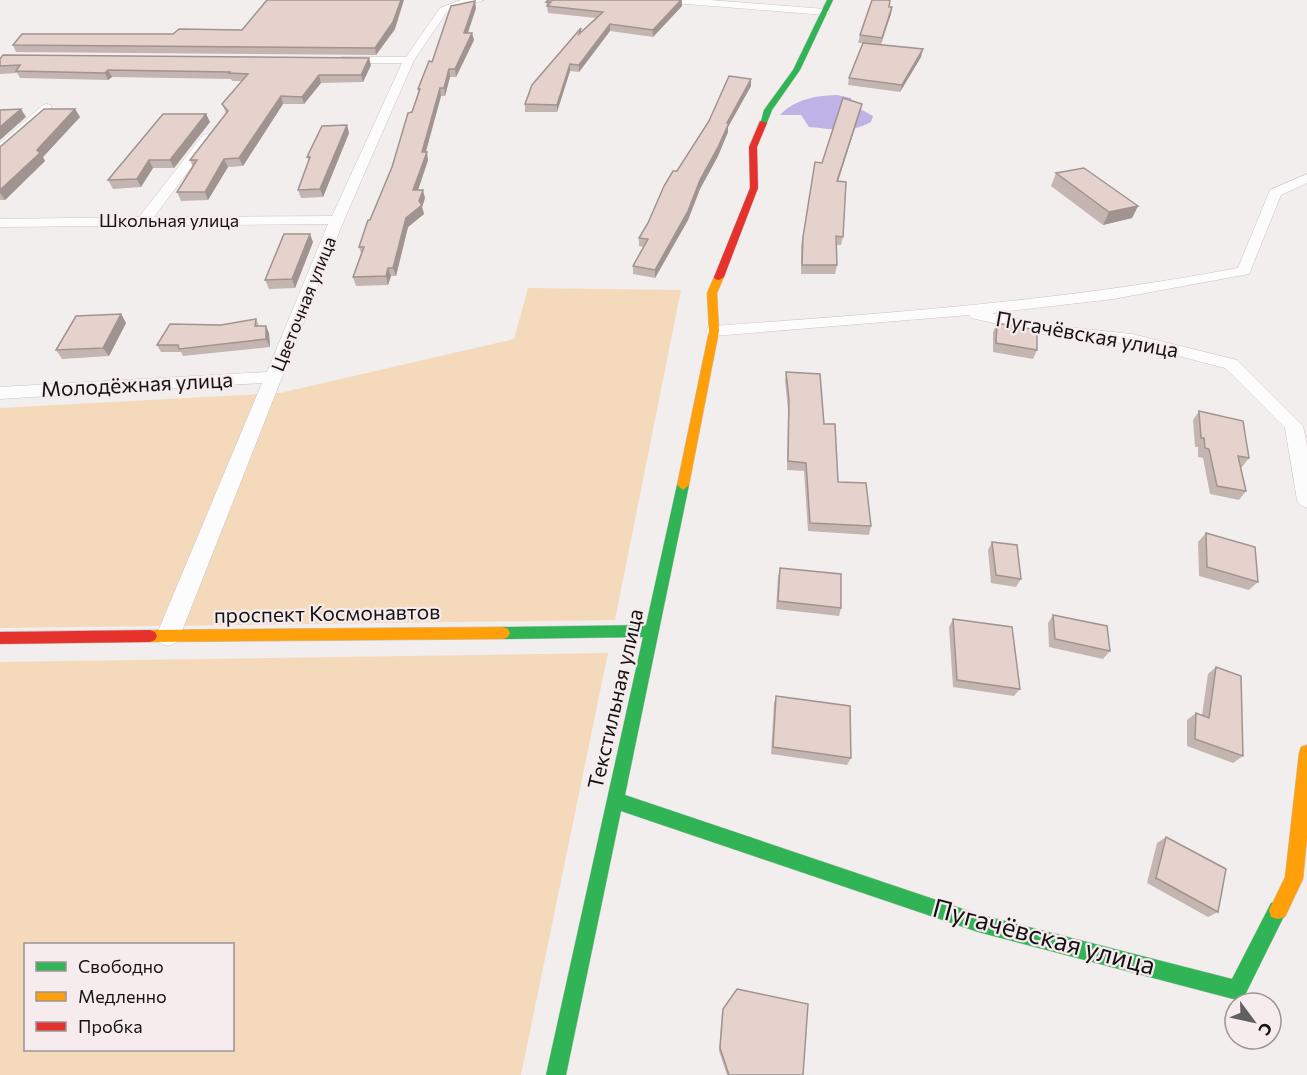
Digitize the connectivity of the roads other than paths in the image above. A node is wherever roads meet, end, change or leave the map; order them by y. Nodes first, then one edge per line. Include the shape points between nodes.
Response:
1 (473, 0) edge
2 (479, 0) edge
3 (674, 0) edge
4 (441, 5) edge
5 (828, 6) edge
6 (328, 60) edge
7 (410, 60) junction
8 (46, 108) edge
9 (216, 126) edge
10 (0, 150) edge
11 (1307, 178) edge
12 (337, 220) junction
13 (144, 221) junction
14 (0, 222) edge
15 (958, 312) junction
16 (714, 331) junction
17 (274, 377) junction
18 (0, 393) edge
19 (1307, 500) edge
20 (653, 631) junction
21 (168, 636) junction
22 (0, 638) edge
23 (1307, 753) edge
24 (614, 800) junction
25 (556, 1075) edge

1 - 2 street, Цветочная улица
1 - 4 street, Цветочная улица
3 - 5 street
4 - 7 street, Цветочная улица
5 - 16 street, Текстильная улица via 796,70 768,110 753,147 754,188 712,293
6 - 7 street
7 - 12 street, Цветочная улица
8 - 10 street
9 - 13 street
11 - 15 street, Пугачёвская улица via 1275,193 1244,271 1181,285
12 - 13 street, Школьная улица
12 - 17 street, Цветочная улица
13 - 14 street, Школьная улица
15 - 16 street, Пугачёвская улица
15 - 19 street, Пугачёвская улица via 1047,330 1132,339 1231,364 1294,426
16 - 20 street, Текстильная улица
17 - 18 street, Молодёжная улица
17 - 21 street, Цветочная улица
20 - 21 street, проспект Космонавтов
20 - 24 street, Текстильная улица
21 - 22 street, проспект Космонавтов
23 - 24 street, Пугачёвская улица via 1294,879 1237,990 978,923
24 - 25 street, Текстильная улица

